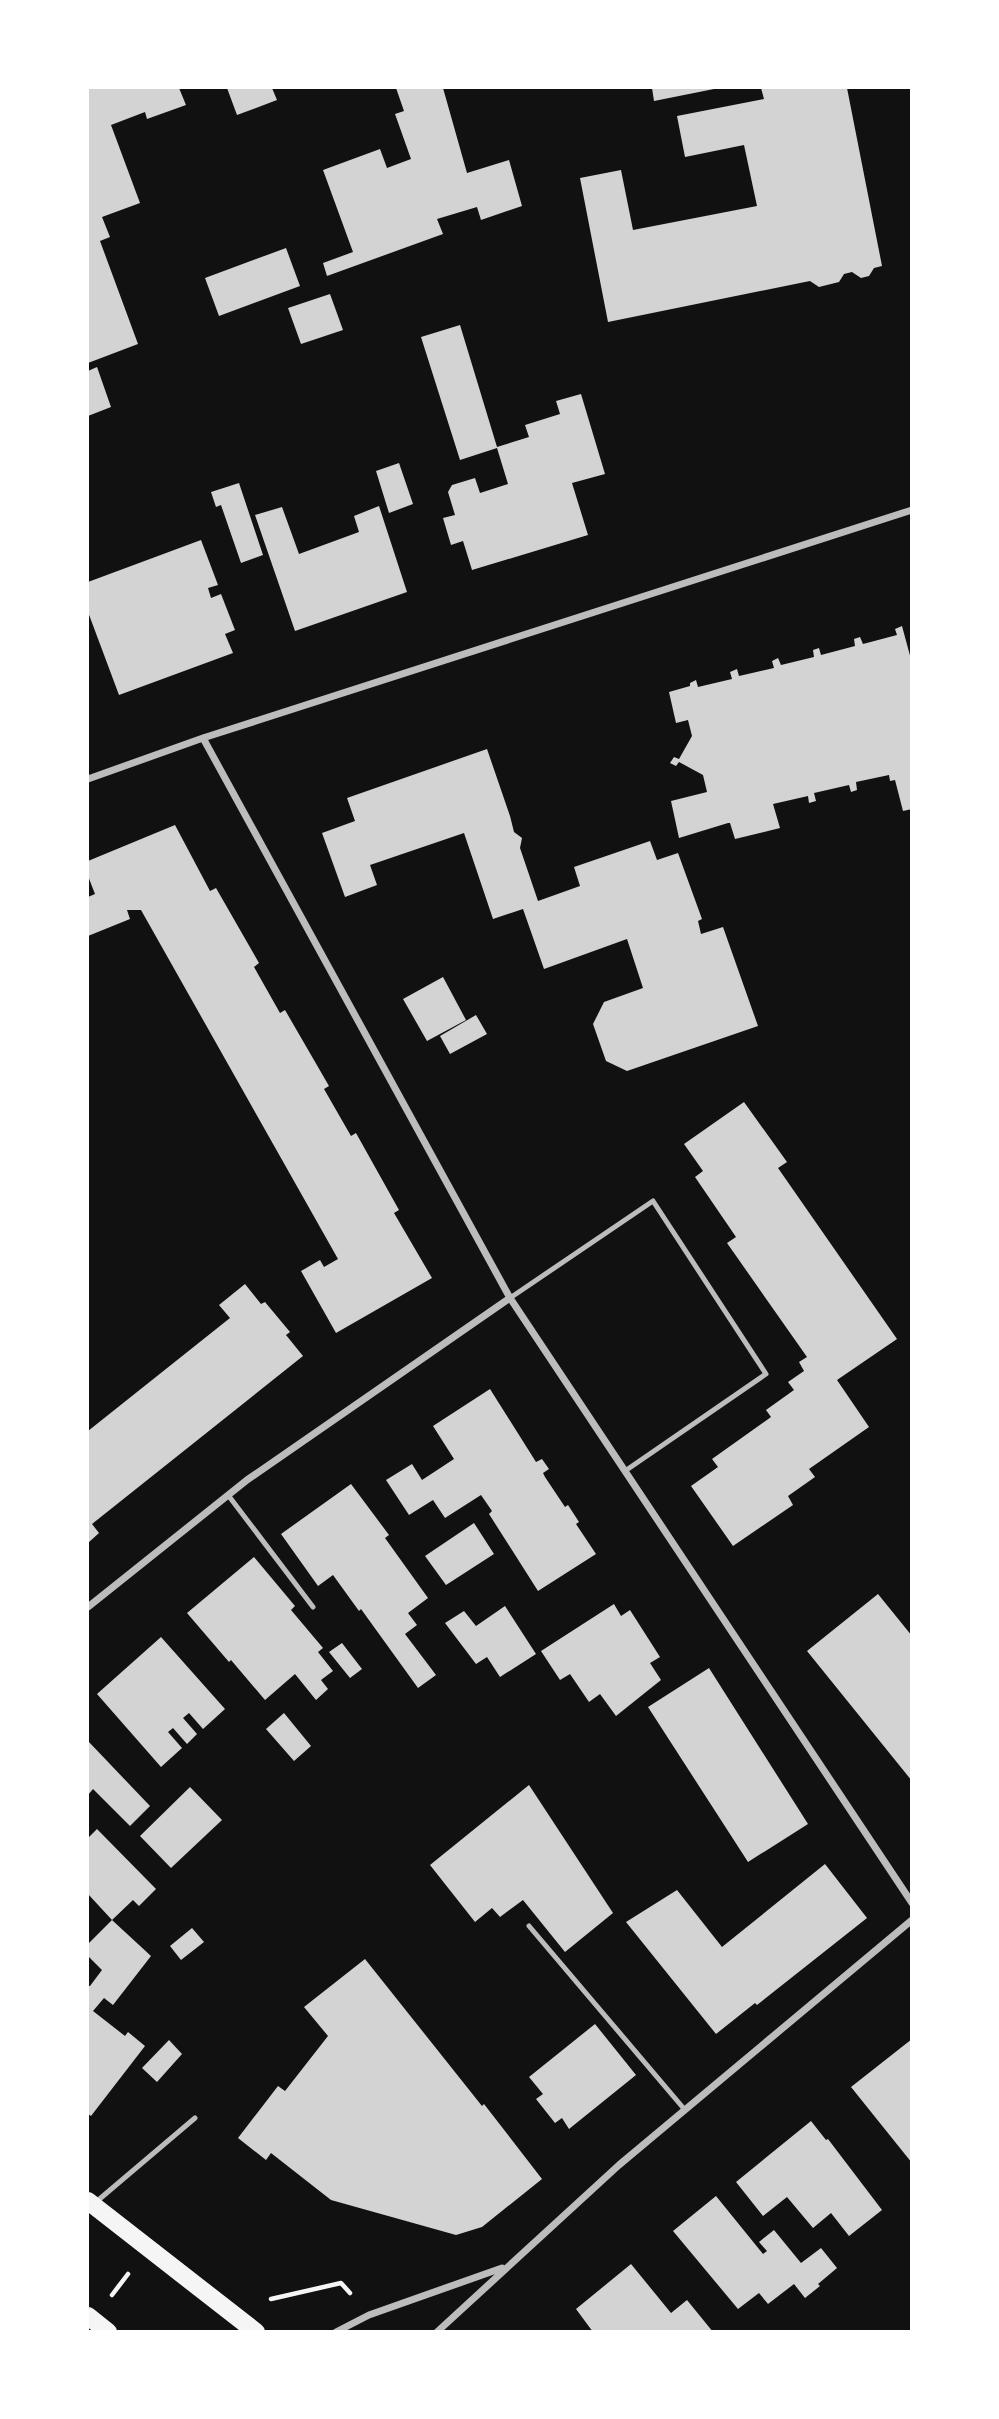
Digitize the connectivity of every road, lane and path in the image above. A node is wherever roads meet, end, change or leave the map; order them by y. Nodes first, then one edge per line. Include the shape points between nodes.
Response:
1 (912, 510) edge
2 (202, 738) junction
3 (88, 779) edge
4 (510, 1298) junction
5 (625, 1471) junction
6 (228, 1495) junction
7 (88, 1607) edge
8 (313, 1607) dead end
9 (912, 1903) edge
10 (912, 1920) edge
11 (529, 1926) dead end
12 (685, 2110) junction
13 (195, 2118) dead end
14 (90, 2203) edge
15 (506, 2266) junction
16 (88, 2316) edge
17 (108, 2332) edge
18 (256, 2332) edge
19 (337, 2332) edge
20 (437, 2332) edge

1 - 2 street
2 - 3 street
2 - 4 street
4 - 5 street
4 - 5 lane via 653,1201 766,1374
4 - 6 street
5 - 9 street
6 - 7 street
6 - 8 lane
10 - 12 street
11 - 12 lane
12 - 15 street
13 - 14 lane
14 - 18 main road
15 - 19 street via 369,2315
15 - 20 street
16 - 17 main road

